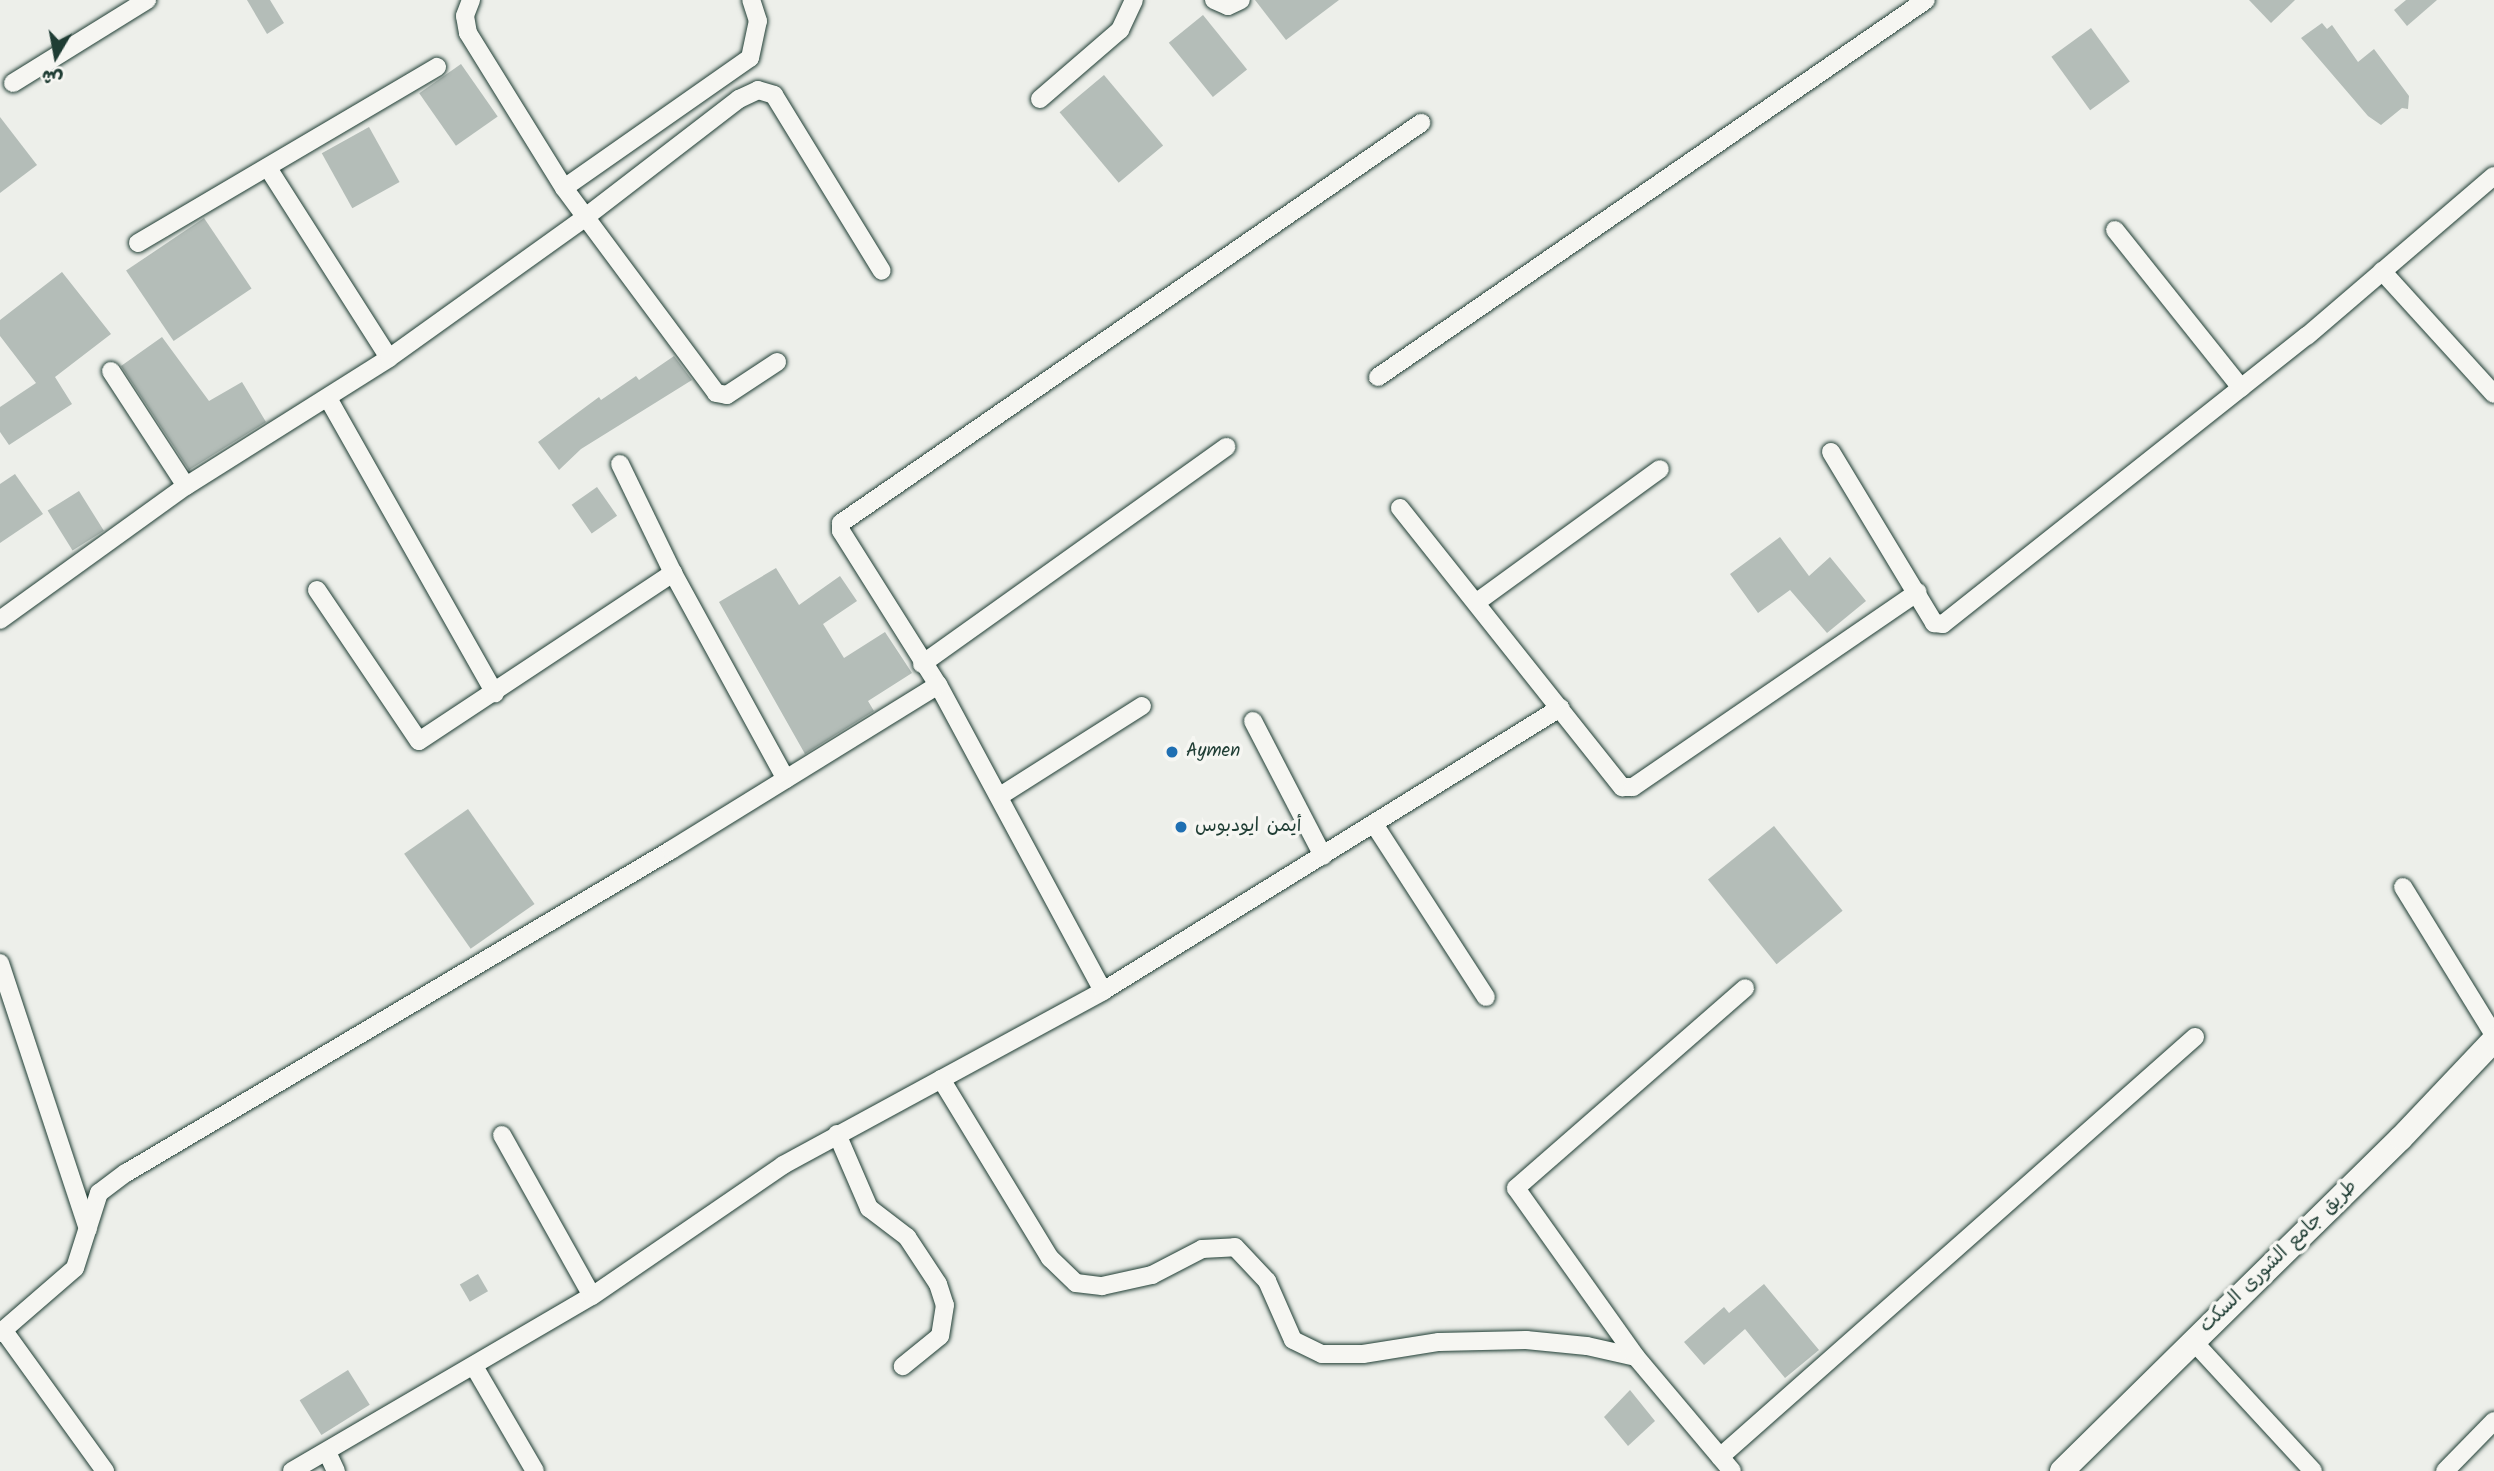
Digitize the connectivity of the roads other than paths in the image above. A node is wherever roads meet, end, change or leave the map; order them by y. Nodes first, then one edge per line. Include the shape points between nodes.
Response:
1 (146, 0) edge
2 (471, 0) edge
3 (751, 0) edge
4 (1134, 0) edge
5 (1214, 0) edge
6 (1241, 0) edge
7 (1926, 0) edge
8 (437, 67) dead end
9 (13, 83) dead end
10 (1040, 99) dead end
11 (1421, 123) dead end
12 (268, 168) junction
13 (2494, 176) edge
14 (564, 188) junction
15 (583, 219) junction
16 (2115, 230) dead end
17 (138, 243) dead end
18 (882, 271) dead end
19 (2382, 271) junction
20 (389, 358) junction
21 (777, 362) dead end
22 (111, 371) dead end
23 (1378, 377) dead end
24 (2241, 388) junction
25 (2494, 394) edge
26 (329, 400) junction
27 (1226, 447) dead end
28 (1830, 452) dead end
29 (620, 464) dead end
30 (1660, 469) dead end
31 (186, 486) junction
32 (1400, 509) dead end
33 (673, 573) junction
34 (317, 590) dead end
35 (1918, 592) junction
36 (1477, 602) junction
37 (0, 620) edge
38 (922, 664) junction
39 (938, 685) junction
40 (495, 693) junction
41 (1142, 706) dead end
42 (1560, 708) junction
43 (1253, 721) dead end
44 (786, 779) junction
45 (1000, 796) junction
46 (1374, 824) junction
47 (1323, 856) junction
48 (2403, 887) dead end
49 (0, 963) edge
50 (1745, 988) dead end
51 (1103, 991) junction
52 (1486, 997) dead end
53 (2195, 1037) dead end
54 (2494, 1038) edge
55 (942, 1079) junction
56 (837, 1134) junction
57 (502, 1135) dead end
58 (88, 1229) junction
59 (592, 1296) junction
60 (2, 1332) edge
61 (2193, 1341) junction
62 (1636, 1357) junction
63 (903, 1366) dead end
64 (475, 1368) junction
65 (2494, 1421) edge
66 (327, 1452) junction
67 (1726, 1464) edge
68 (105, 1471) edge
69 (292, 1471) edge
70 (336, 1471) edge
71 (535, 1471) edge
72 (2063, 1471) edge
73 (2313, 1471) edge
74 (2445, 1471) edge

1 - 9 street
2 - 14 street via 465,16 468,33
3 - 14 street via 758,21 750,58
4 - 10 street via 1120,30
5 - 6 street via 1228,6
7 - 23 street
8 - 12 street
11 - 38 street via 845,516 841,531
12 - 17 street
12 - 20 street
13 - 19 street
14 - 15 street
15 - 18 street via 739,99 758,90 774,95
15 - 20 street
15 - 21 street via 716,393 727,395
16 - 24 street
19 - 24 street
19 - 25 street
20 - 26 street
22 - 31 street
24 - 35 street via 1943,624 1934,623
26 - 31 street
26 - 40 street
27 - 38 street
28 - 35 street
29 - 33 street
30 - 36 street
31 - 37 street
32 - 36 street
33 - 40 street
33 - 44 street
34 - 40 street via 419,741
35 - 42 street via 1633,787 1622,786
36 - 42 street
38 - 39 street
39 - 44 street
39 - 45 street
41 - 45 street
42 - 46 street
43 - 47 street
44 - 58 street via 126,1173 99,1193
45 - 51 street
46 - 47 street
46 - 52 street
47 - 51 street
48 - 54 street
49 - 58 street
50 - 62 street via 1516,1188
51 - 55 street
53 - 67 street
54 - 61 main road, طريق جامع الشورى السكت via 2401,1138
55 - 56 street
55 - 62 street via 1050,1258 1076,1283 1102,1286 1152,1275 1202,1249 1235,1247 1268,1281 1293,1340 1322,1354 1363,1354 1439,1342 1526,1340
56 - 59 street
56 - 63 street via 869,1209 907,1237 938,1284 945,1305 940,1336
57 - 59 street
58 - 60 street via 75,1268
59 - 64 street
60 - 68 street
61 - 72 main road, طريق جامع الشورى السكت
61 - 73 street
62 - 67 street
64 - 66 street
64 - 71 street
65 - 74 street
66 - 69 street
66 - 70 street

